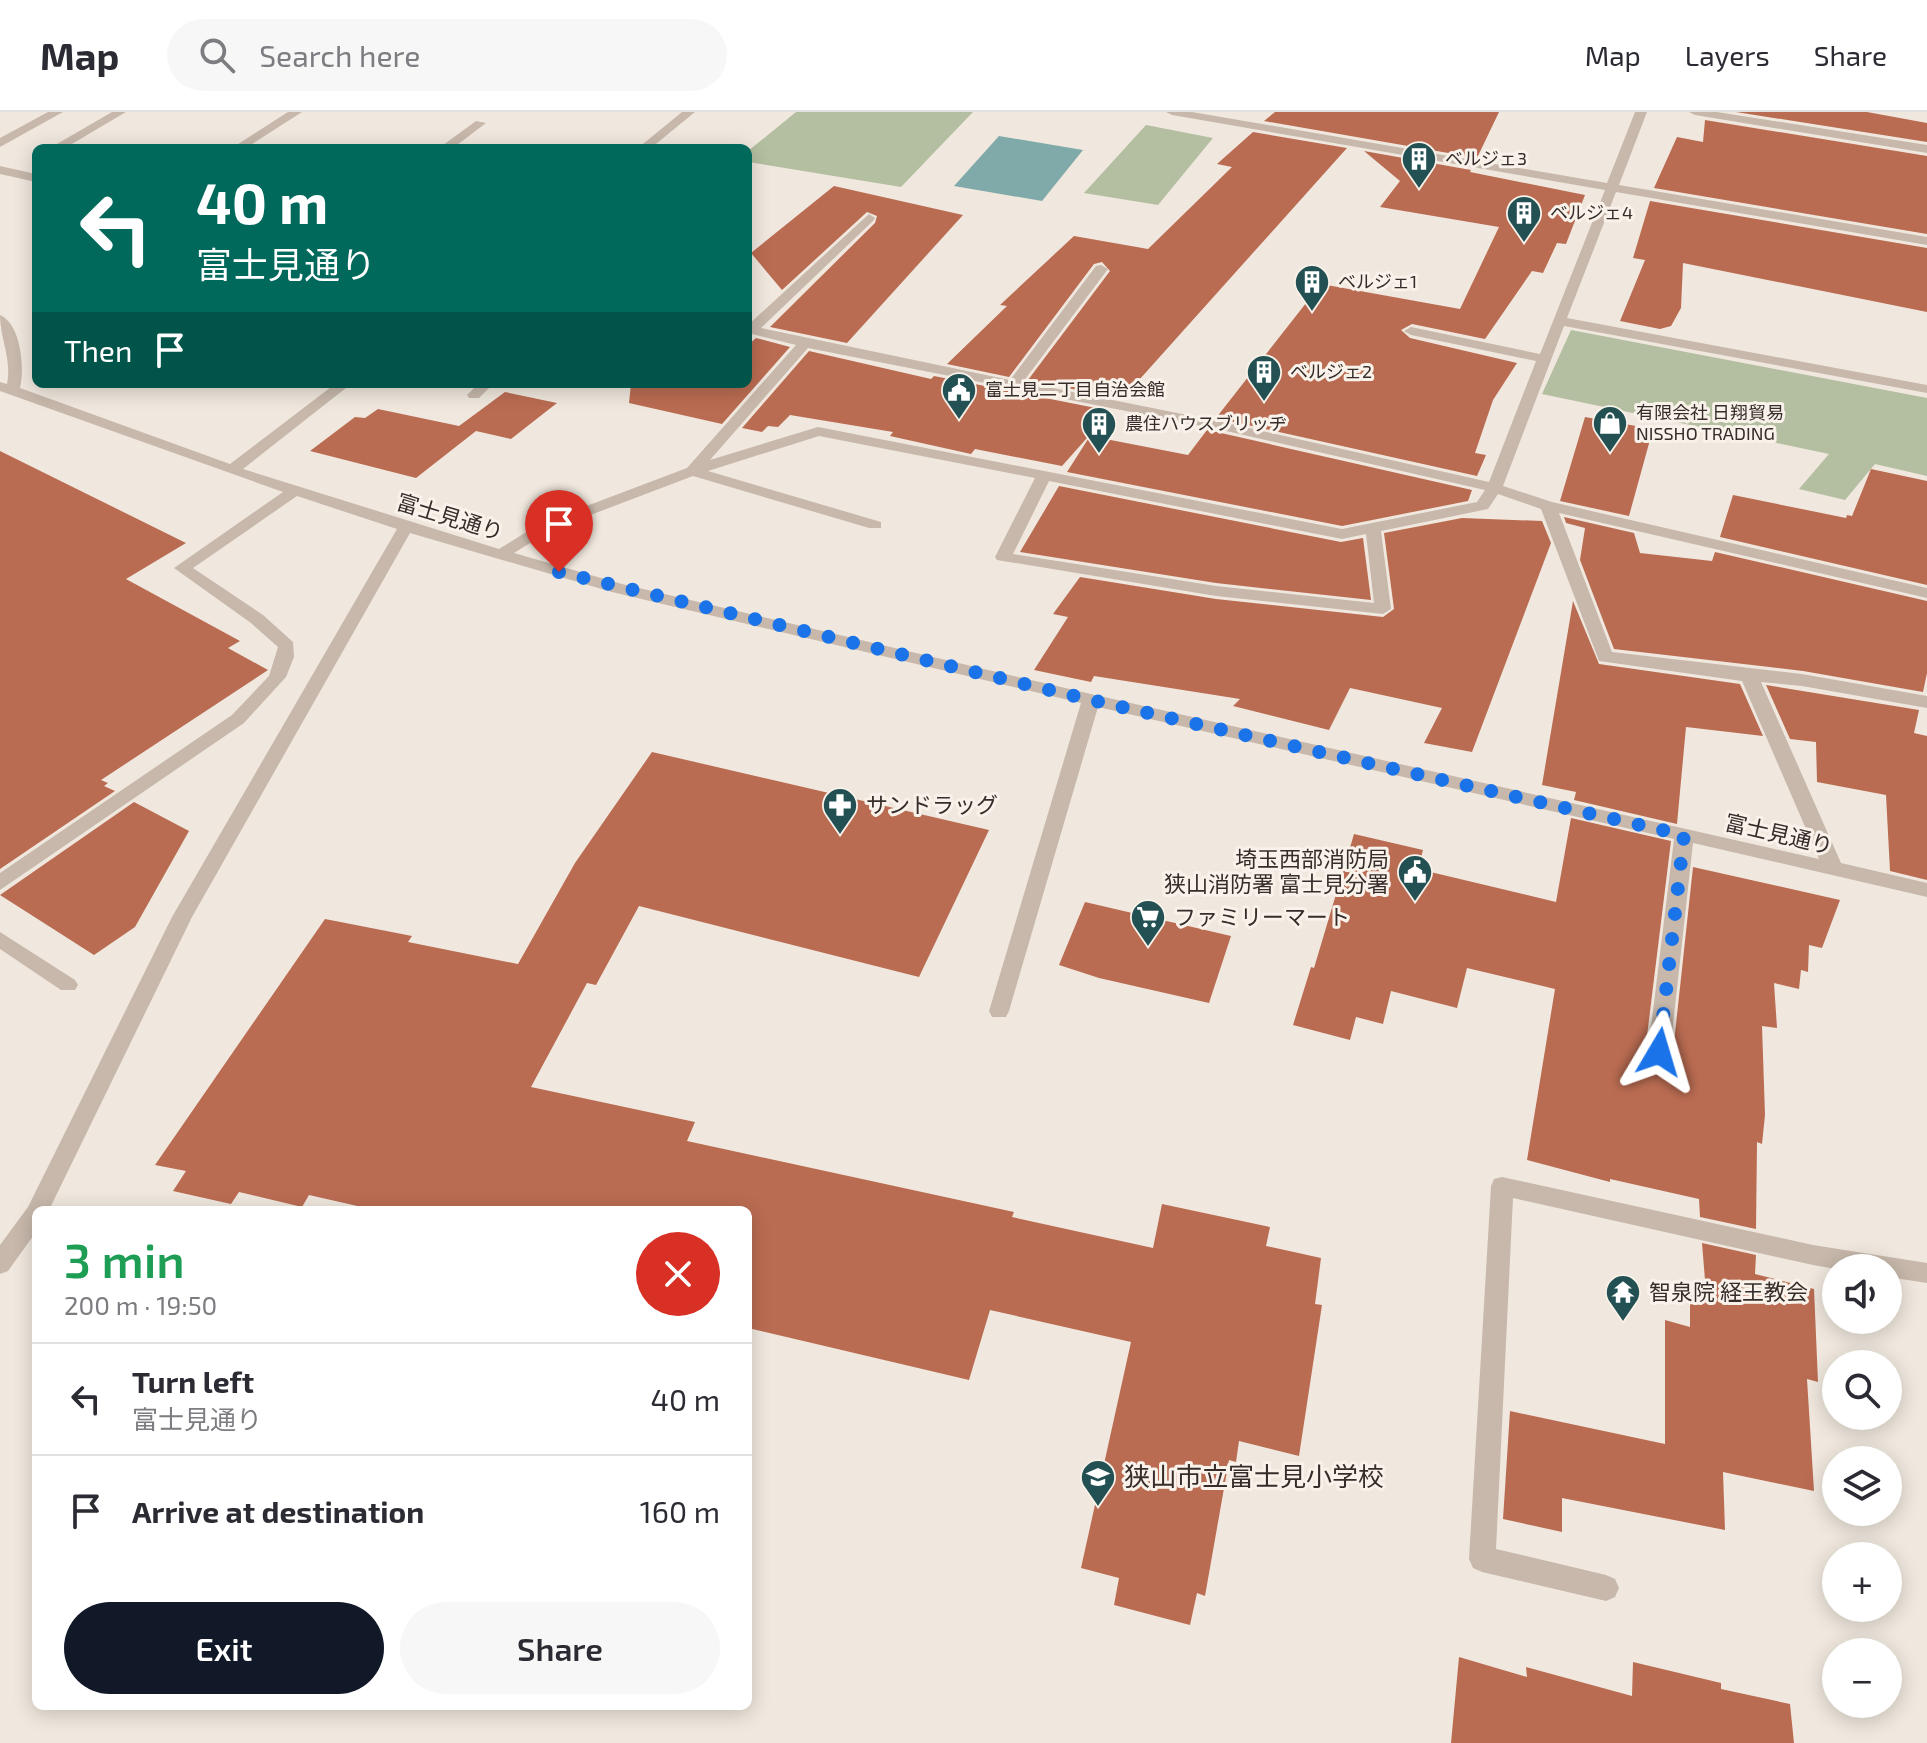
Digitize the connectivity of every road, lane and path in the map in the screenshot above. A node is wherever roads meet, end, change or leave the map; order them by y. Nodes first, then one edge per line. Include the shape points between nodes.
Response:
1 (57, 112) edge
2 (120, 112) edge
3 (296, 112) edge
4 (689, 112) edge
5 (1172, 112) edge
6 (1641, 112) edge
7 (1695, 112) edge
8 (480, 123) dead end
9 (0, 143) edge
10 (63, 144) edge
11 (244, 144) edge
12 (451, 144) edge
13 (649, 144) edge
14 (1927, 149) edge
15 (32, 162) edge
16 (6, 172) edge
17 (32, 177) edge
18 (1612, 187) junction
19 (869, 218) dead end
20 (1927, 241) edge
21 (1101, 269) dead end
22 (0, 319) edge
23 (1560, 321) junction
24 (752, 327) edge
25 (752, 331) edge
26 (1411, 331) dead end
27 (805, 343) junction
28 (1545, 359) junction
29 (1014, 384) junction
30 (339, 388) edge
31 (482, 388) edge
32 (6, 389) edge
33 (1927, 389) edge
34 (474, 395) dead end
35 (232, 470) junction
36 (692, 471) junction
37 (1044, 475) junction
38 (1494, 488) junction
39 (295, 491) junction
40 (1548, 506) junction
41 (875, 525) dead end
42 (406, 527) junction
43 (1373, 528) junction
44 (500, 556) junction
45 (1927, 593) edge
46 (1749, 676) junction
47 (1091, 700) junction
48 (1927, 702) edge
49 (1684, 835) junction
50 (1833, 868) junction
51 (0, 883) edge
52 (1927, 890) edge
53 (0, 939) edge
54 (68, 985) dead end
55 (999, 1011) dead end
56 (1659, 1052) dead end
57 (40, 1206) edge
58 (32, 1219) edge
59 (0, 1264) edge
60 (1927, 1273) edge
61 (1606, 1588) dead end

1 - 9 street
2 - 10 street
3 - 11 street
4 - 13 street
5 - 18 street
6 - 18 street
7 - 14 street
8 - 12 street
15 - 16 street
16 - 17 street
18 - 20 street
18 - 23 street
19 - 24 street
21 - 29 street
22 - 32 street via 18,358 19,371
23 - 28 street
23 - 33 street
25 - 27 street
26 - 28 street
27 - 29 street
27 - 36 street
28 - 38 street
29 - 38 street
30 - 35 street
31 - 34 street
32 - 35 street, 富士見通り
35 - 39 street, 富士見通り
36 - 37 street via 818,431
36 - 41 street
36 - 44 street via 545,527
37 - 43 street via 1342,534
37 - 43 street via 1003,557 1216,591 1383,609
38 - 40 street
38 - 43 street via 1482,506
39 - 42 street, 富士見通り
39 - 51 street via 182,568 287,646 271,685 238,719
40 - 45 street
40 - 46 street via 1605,657
42 - 44 street, 富士見通り
42 - 57 street via 182,917
44 - 47 street, 富士見通り
46 - 48 street
46 - 50 street
47 - 49 street, 富士見通り
47 - 55 street
49 - 50 street, 富士見通り
49 - 56 street
50 - 52 street, 富士見通り
53 - 54 street
58 - 59 street
60 - 61 street via 1813,1255 1502,1186 1482,1559

